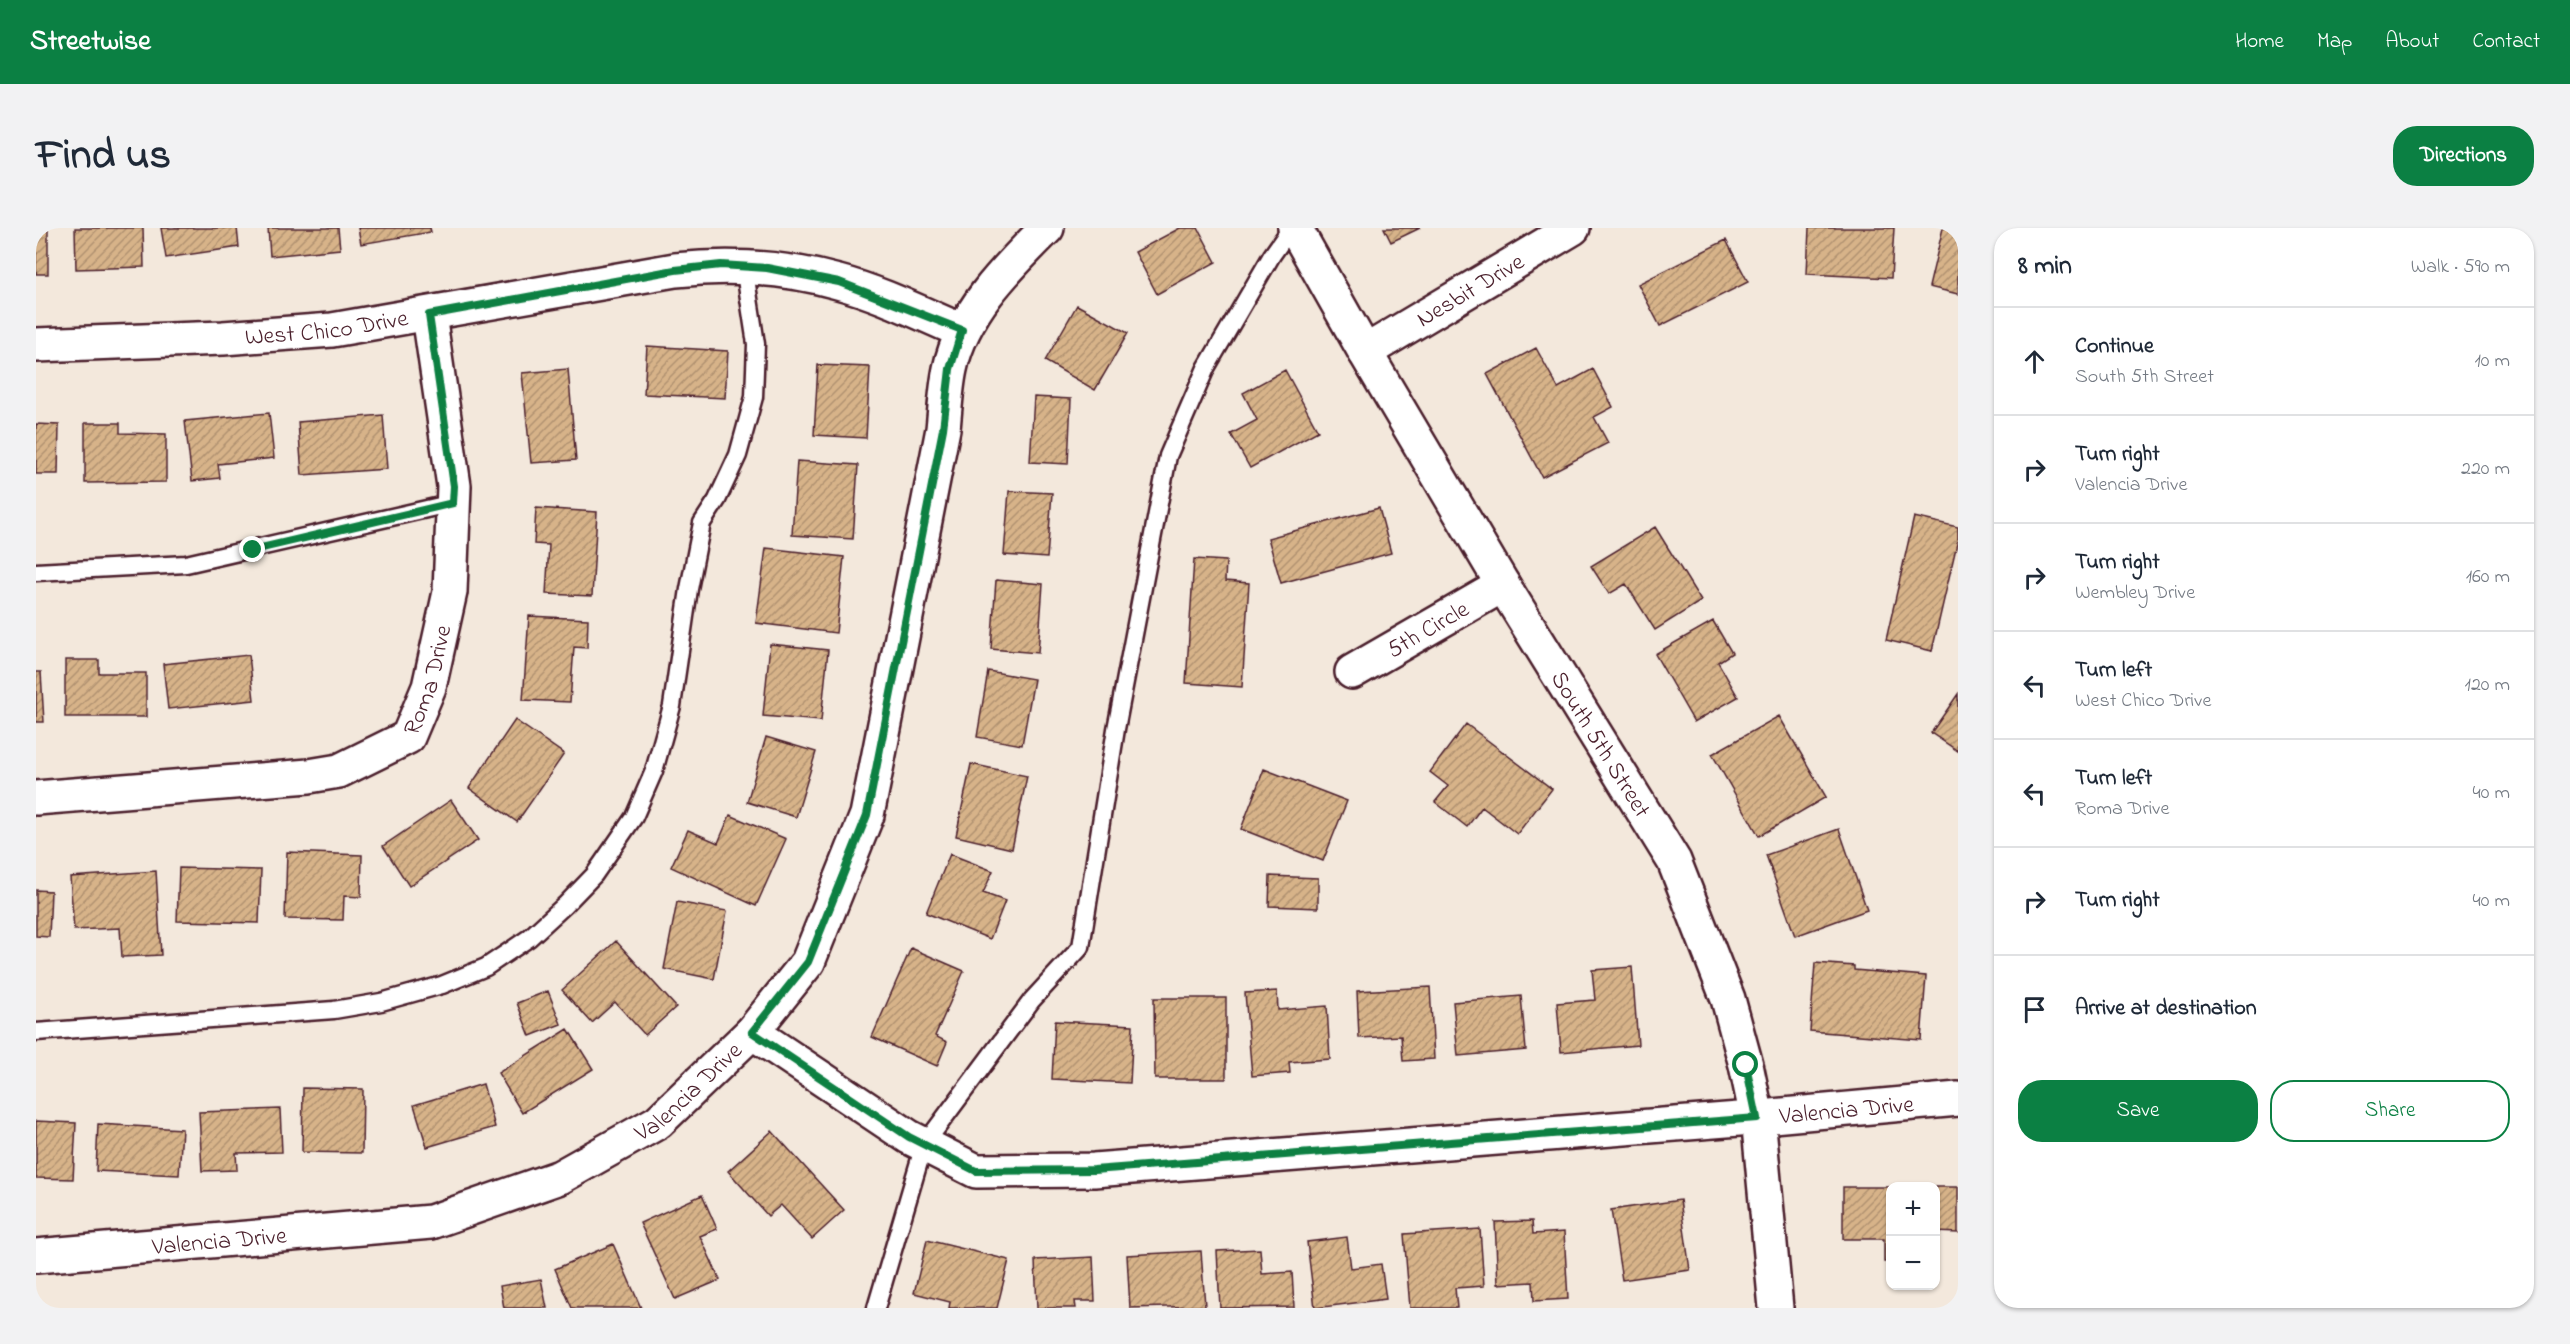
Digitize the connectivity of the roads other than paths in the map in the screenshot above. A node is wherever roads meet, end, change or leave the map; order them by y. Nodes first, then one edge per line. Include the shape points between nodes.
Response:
1 (1047, 228) edge
2 (1293, 228) edge
3 (1573, 228) edge
4 (744, 266) junction
5 (429, 315) junction
6 (962, 330) junction
7 (36, 345) edge
8 (1365, 352) junction
9 (453, 503) junction
10 (36, 572) edge
11 (1503, 585) junction
12 (1352, 672) dead end
13 (36, 798) edge
14 (36, 1032) edge
15 (752, 1032) junction
16 (1958, 1099) edge
17 (1757, 1118) junction
18 (924, 1144) junction
19 (36, 1256) edge
20 (876, 1308) edge
21 (1776, 1308) edge

1 - 6 street via 1012,263
2 - 8 street, South 5th Street
2 - 18 lane via 1272,255 1206,368 1168,456 1116,729 1081,947 1032,1000
3 - 8 street, Nesbit Drive
4 - 5 street, West Chico Drive via 675,270
4 - 6 street, West Chico Drive via 839,282
4 - 14 lane via 756,344 754,397 738,455 702,524 672,706 654,771 634,817 594,875 529,938 486,967 442,985 334,1010
5 - 7 street, West Chico Drive via 332,330
5 - 9 street, Roma Drive via 454,486
6 - 15 street via 950,369 943,429 867,815 808,962
8 - 11 street, South 5th Street
9 - 10 lane via 186,564
9 - 13 street, Roma Drive via 450,592 429,687 408,737 339,771 309,776
11 - 12 street, 5th Circle
11 - 17 street, South 5th Street via 1674,861 1728,999
15 - 18 street, Valencia Drive
15 - 19 street, Valencia Drive via 658,1122 560,1177 431,1222
16 - 17 street, Valencia Drive
17 - 18 street, Valencia Drive via 1094,1170 976,1171
17 - 21 street, South 5th Street
18 - 20 lane

